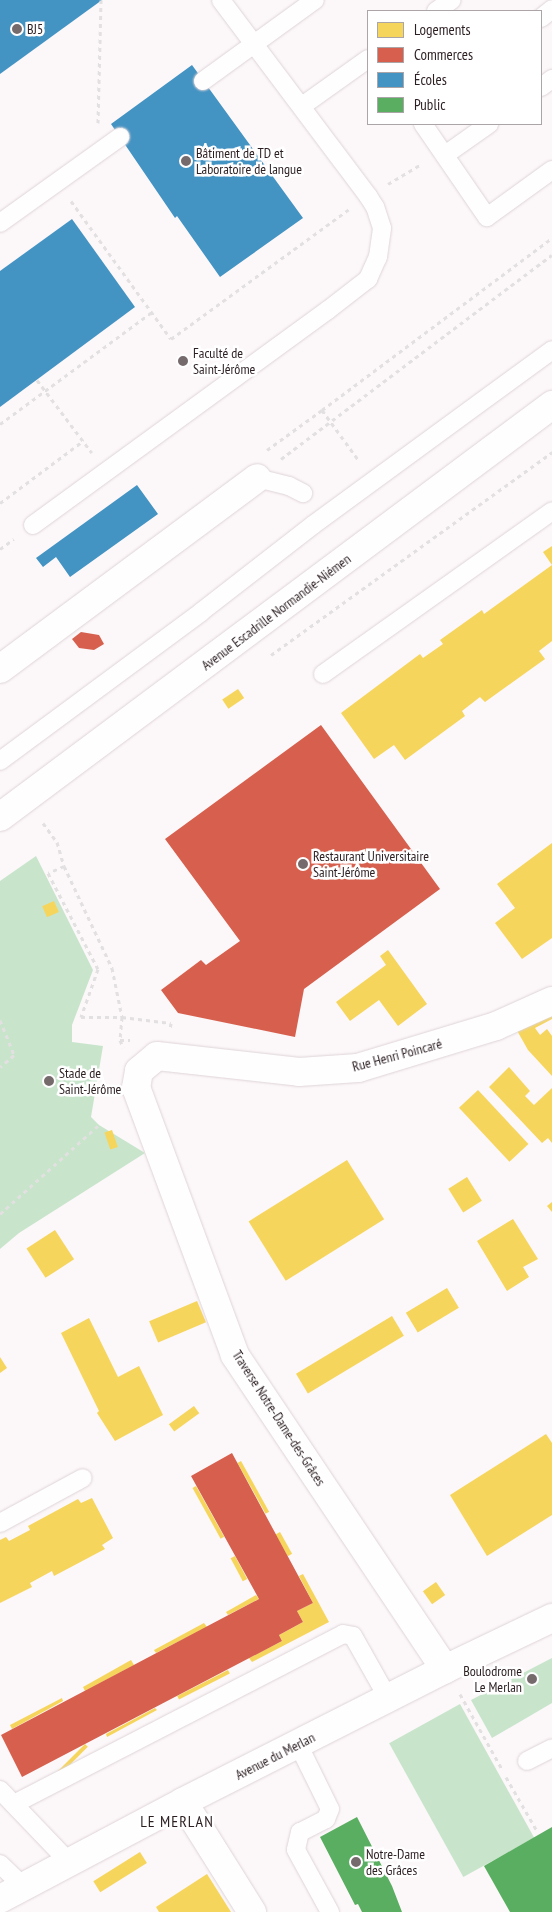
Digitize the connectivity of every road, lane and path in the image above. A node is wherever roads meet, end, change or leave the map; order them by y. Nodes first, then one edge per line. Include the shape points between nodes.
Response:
1 (101, 0) edge
2 (221, 0) edge
3 (315, 0) edge
4 (452, 0) edge
5 (437, 10) edge
6 (254, 43) junction
7 (367, 60) edge
8 (552, 78) edge
9 (203, 81) dead end
10 (542, 86) edge
11 (302, 106) junction
12 (424, 125) edge
13 (488, 125) edge
14 (120, 137) dead end
15 (97, 153) junction
16 (444, 155) junction
17 (418, 165) dead end
18 (552, 170) edge
19 (406, 173) dead end
20 (58, 182) junction
21 (368, 196) junction
22 (0, 222) edge
23 (552, 238) edge
24 (552, 255) edge
25 (152, 312) junction
26 (552, 350) edge
27 (37, 380) dead end
28 (46, 392) junction
29 (552, 405) edge
30 (322, 410) junction
31 (330, 422) junction
32 (0, 424) edge
33 (83, 441) junction
34 (552, 452) edge
35 (259, 466) junction
36 (106, 471) junction
37 (374, 481) junction
38 (303, 493) dead end
39 (0, 503) edge
40 (552, 511) edge
41 (402, 518) junction
42 (34, 525) dead end
43 (422, 546) junction
44 (267, 658) dead end
45 (0, 669) edge
46 (323, 674) dead end
47 (0, 761) edge
48 (26, 798) junction
49 (0, 817) edge
50 (64, 866) junction
51 (552, 1001) edge
52 (122, 1017) junction
53 (0, 1020) edge
54 (170, 1032) dead end
55 (137, 1040) dead end
56 (0, 1067) edge
57 (136, 1088) joint
58 (99, 1125) dead end
59 (0, 1214) edge
60 (83, 1478) dead end
61 (0, 1523) edge
62 (552, 1618) edge
63 (445, 1669) junction
64 (388, 1698) junction
65 (298, 1744) junction
66 (552, 1748) edge
67 (527, 1762) dead end
68 (0, 1790) edge
69 (183, 1802) junction
70 (14, 1804) junction
71 (537, 1831) dead end
72 (69, 1862) junction
73 (0, 1864) edge
74 (12, 1892) edge
75 (252, 1912) edge
76 (330, 1912) edge

1 - 15 path
2 - 6 lane
3 - 6 lane
4 - 5 lane
6 - 9 lane
6 - 11 lane
7 - 11 lane
8 - 10 lane
11 - 21 lane
12 - 16 lane
13 - 16 lane
14 - 15 lane
15 - 20 lane
16 - 18 lane via 487,217
17 - 19 path
20 - 22 lane
20 - 25 path
21 - 25 path via 171,339
21 - 36 lane via 382,228 378,257 368,279
23 - 30 path
24 - 31 path
25 - 28 path
26 - 37 lane
27 - 28 path
28 - 32 path
28 - 33 path
29 - 41 street, Avenue Escadrille Normandie-Niémen
30 - 31 path
30 - 35 path
31 - 35 path
31 - 37 path
33 - 36 path
33 - 39 path
34 - 43 path
35 - 38 lane
35 - 45 street
36 - 42 lane
37 - 47 lane
40 - 46 lane
41 - 43 path
41 - 48 street, Avenue Escadrille Normandie-Niémen
43 - 44 path
48 - 49 street, Avenue Escadrille Normandie-Niémen
48 - 50 path via 57,842
50 - 52 path via 112,968
50 - 52 path via 48,873 98,969 81,1017
51 - 57 street, Rue Henri Poincaré via 496,1026 358,1068 299,1072 157,1056 139,1070
52 - 54 path via 170,1022
52 - 55 path via 120,1040
53 - 56 path via 14,1056
57 - 63 street, Traverse Notre-Dame-des-Grâces via 235,1355
58 - 59 path
60 - 61 lane
62 - 63 street, Avenue du Merlan
63 - 64 street, Avenue du Merlan
63 - 71 path
64 - 65 street, Avenue du Merlan
64 - 70 lane via 353,1636 343,1634
65 - 69 street, Avenue du Merlan
65 - 76 lane via 330,1809 326,1819 300,1832 296,1850
66 - 67 lane
68 - 70 lane
69 - 72 street, Avenue du Merlan
69 - 75 street
70 - 72 lane
72 - 74 street, Avenue du Merlan
73 - 74 lane

